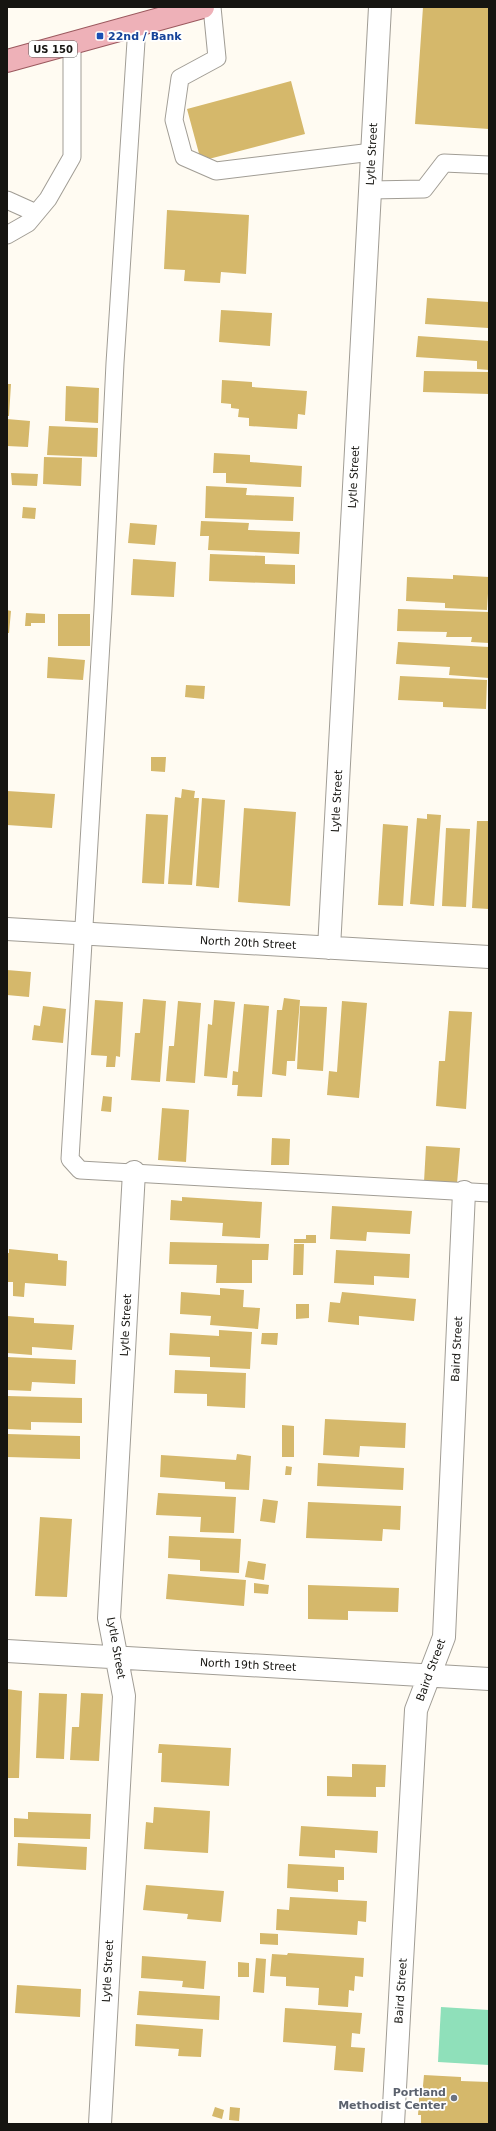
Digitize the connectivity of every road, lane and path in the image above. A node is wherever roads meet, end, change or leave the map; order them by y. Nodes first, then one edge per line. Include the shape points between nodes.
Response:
1 (203, 7) edge
2 (212, 7) edge
3 (380, 7) edge
4 (137, 26) junction
5 (72, 44) junction
6 (7, 61) edge
7 (372, 152) junction
8 (489, 166) edge
9 (370, 190) junction
10 (7, 200) edge
11 (36, 213) junction
12 (7, 235) edge
13 (7, 929) edge
14 (82, 934) junction
15 (329, 948) junction
16 (489, 957) edge
17 (134, 1172) junction
18 (464, 1192) junction
19 (489, 1193) edge
20 (7, 1651) edge
21 (116, 1658) junction
22 (429, 1676) junction
23 (489, 1679) edge
24 (100, 2124) edge
25 (392, 2124) edge

1 - 4 main road, US 150
2 - 7 lane via 217,58 180,78 174,120 184,157 216,171
3 - 7 street, Lytle Street
4 - 5 main road, US 150
4 - 14 lane via 116,339 104,609
5 - 6 main road, US 150
5 - 11 lane via 72,157 48,199
7 - 9 street, Lytle Street
8 - 9 lane via 444,163 424,189
9 - 15 street, Lytle Street
10 - 11 lane
11 - 12 lane via 28,223
13 - 14 street, North 20th Street
14 - 15 street, North 20th Street
14 - 17 lane via 70,1159 80,1170
15 - 16 street, North 20th Street
17 - 18 lane
17 - 21 street, Lytle Street via 109,1618
18 - 19 lane
18 - 22 street, Baird Street via 444,1637
20 - 21 street, North 19th Street
21 - 22 street, North 19th Street
21 - 24 street, Lytle Street via 124,1696
22 - 23 street, North 19th Street
22 - 25 street, Baird Street via 416,1710

